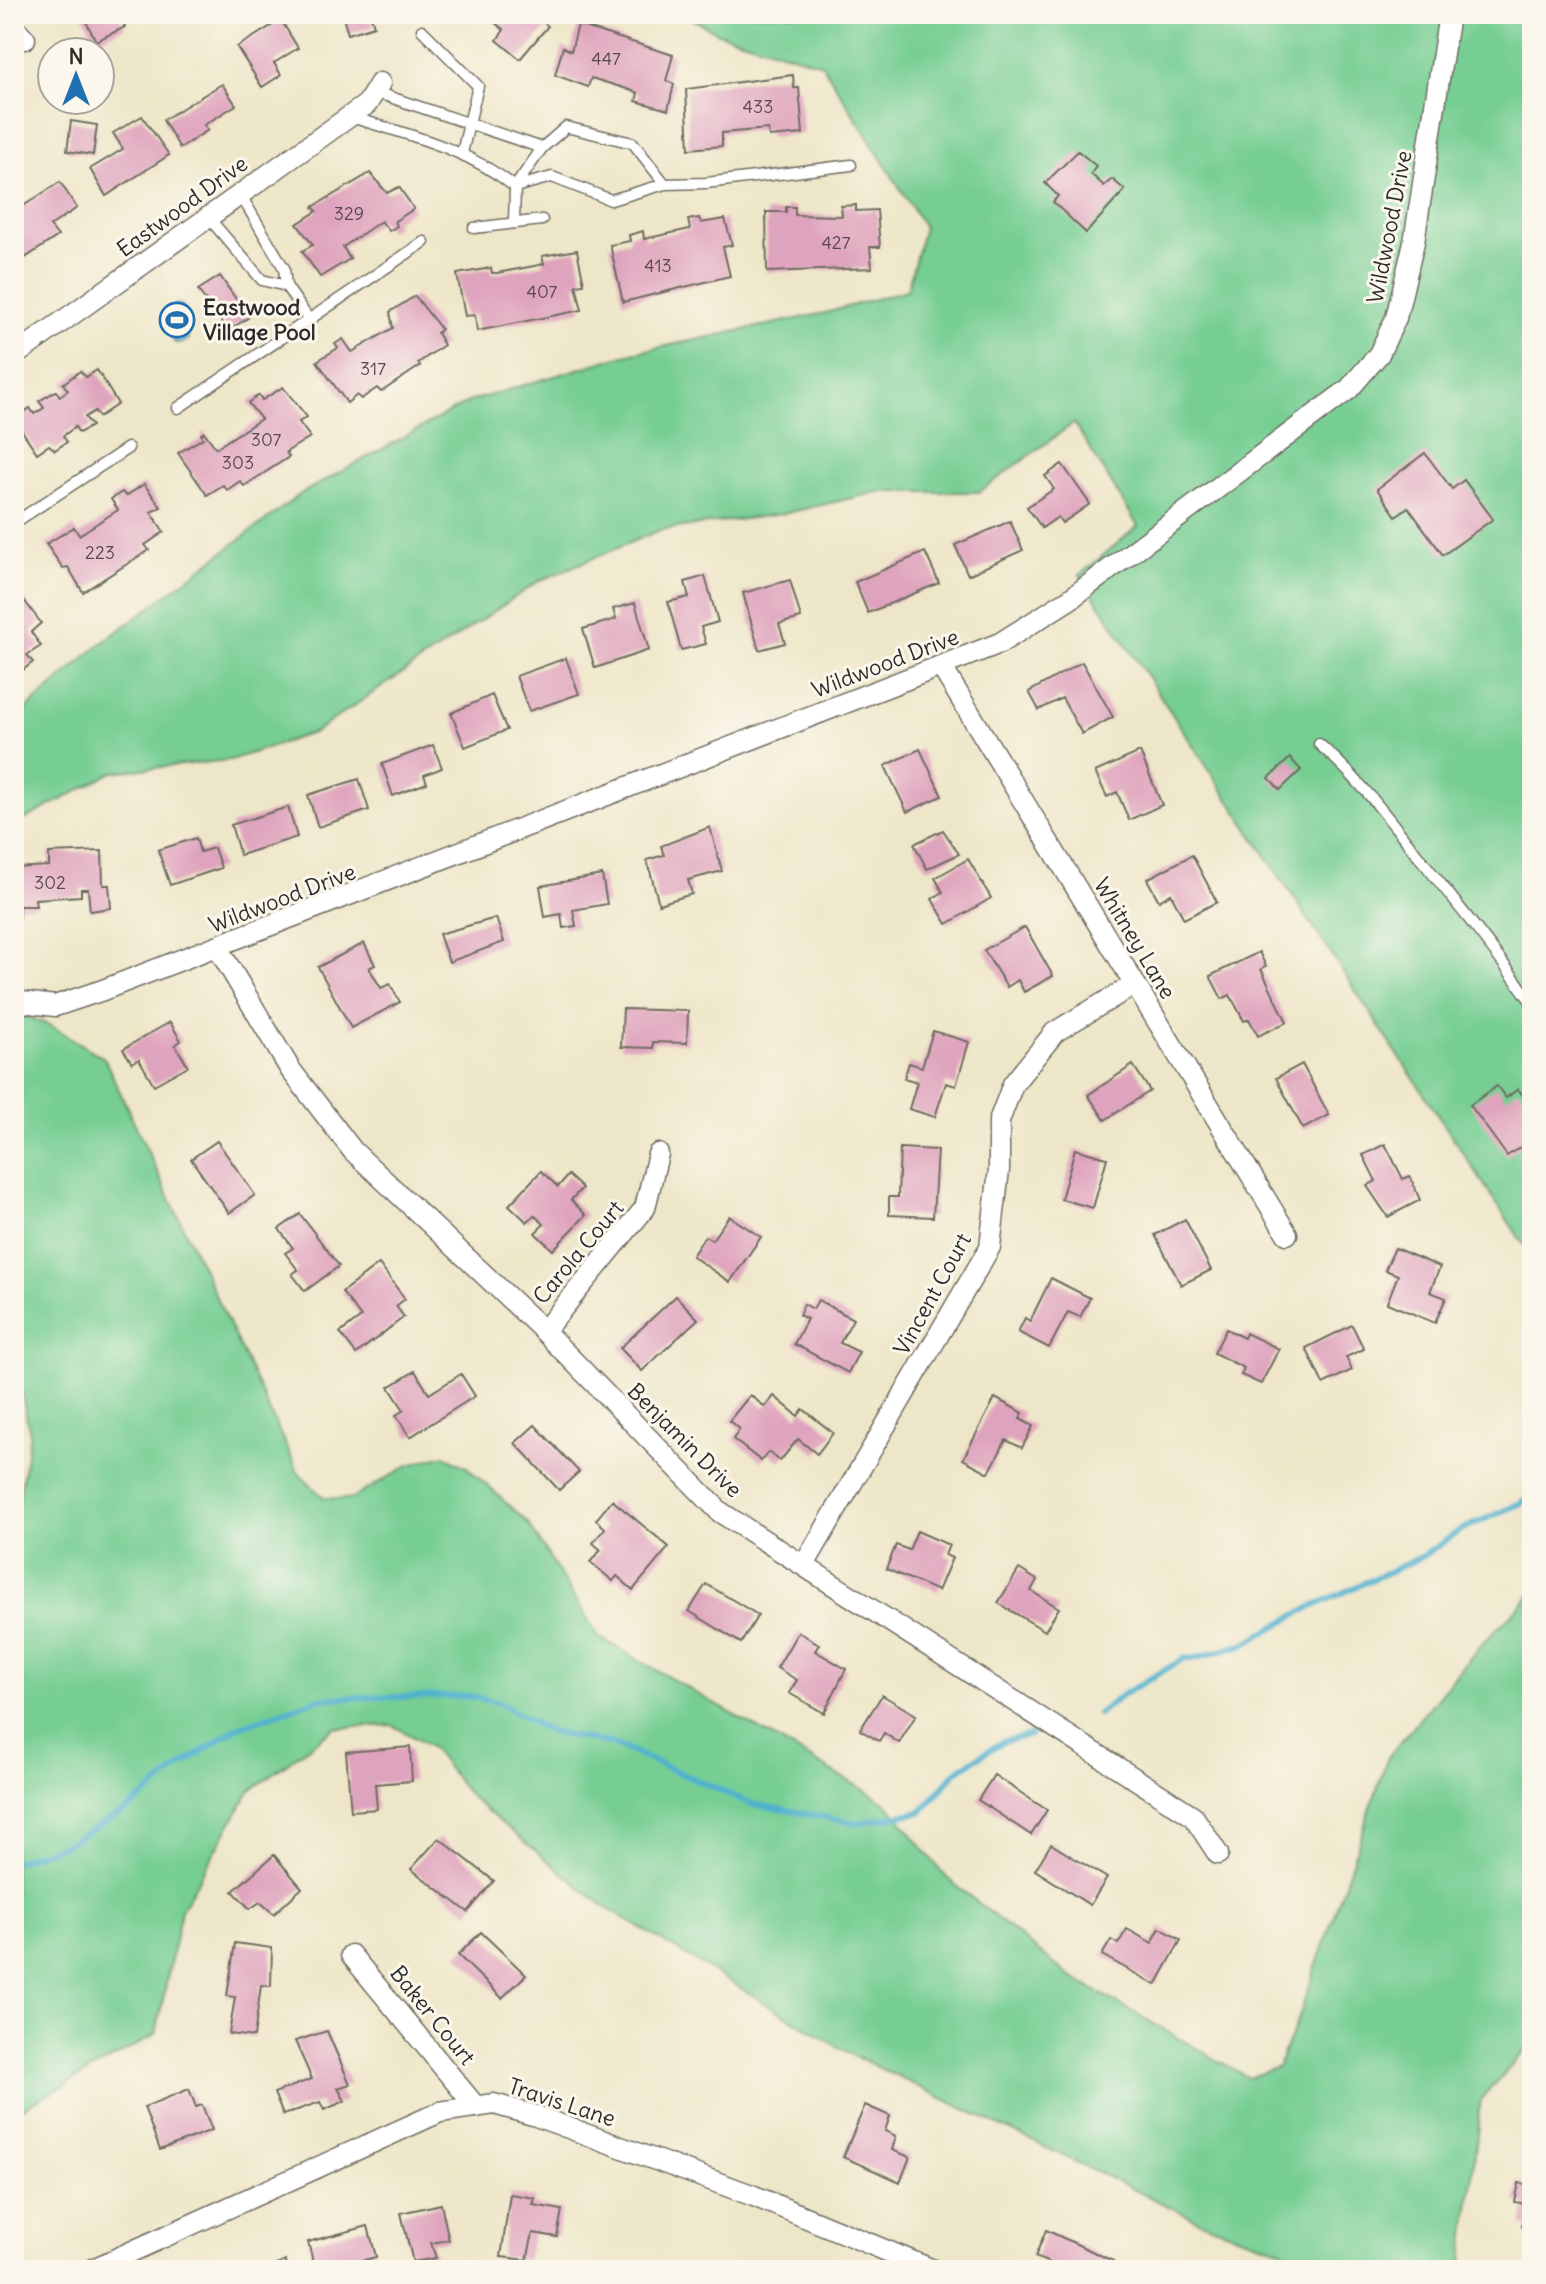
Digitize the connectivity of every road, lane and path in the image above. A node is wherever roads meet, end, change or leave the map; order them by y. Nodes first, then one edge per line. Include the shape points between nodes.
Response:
1 (1449, 14) edge
2 (422, 30) dead end
3 (378, 88) joint
4 (350, 116) junction
5 (469, 125) junction
6 (542, 148) junction
7 (462, 153) junction
8 (851, 165) dead end
9 (665, 184) junction
10 (515, 187) junction
11 (240, 194) junction
12 (208, 217) junction
13 (542, 220) dead end
14 (514, 223) junction
15 (474, 228) dead end
16 (424, 242) dead end
17 (286, 286) junction
18 (310, 321) junction
19 (14, 356) edge
20 (178, 408) dead end
21 (128, 448) dead end
22 (14, 506) edge
23 (18, 520) edge
24 (941, 666) junction
25 (1319, 744) dead end
26 (218, 948) junction
27 (1135, 984) junction
28 (14, 1001) edge
29 (1532, 1003) edge
30 (658, 1154) dead end
31 (1287, 1234) dead end
32 (544, 1331) junction
33 (804, 1565) junction
34 (1218, 1854) dead end
35 (351, 1955) dead end
36 (476, 2107) junction
37 (91, 2270) edge
38 (933, 2270) edge

1 - 24 street, Wildwood Drive via 1414,242 1396,318 1379,354 1349,389 1070,599 1000,643
2 - 5 lane via 478,86
3 - 4 street, Eastwood Drive
3 - 5 lane
4 - 7 lane
4 - 11 street, Eastwood Drive
5 - 6 lane
5 - 7 lane
6 - 9 lane via 566,127 633,143
6 - 10 lane
7 - 10 lane
8 - 9 lane
9 - 10 lane via 611,200 552,177
10 - 14 lane
11 - 12 street, Eastwood Drive
11 - 17 lane via 284,268
12 - 17 lane via 262,280
12 - 19 street, Eastwood Drive
13 - 14 lane
14 - 15 lane
16 - 18 lane
17 - 18 lane
18 - 20 lane
21 - 23 lane
22 - 23 lane
24 - 26 street, Wildwood Drive
24 - 27 street, Whitney Lane
25 - 29 lane via 1376,800
26 - 28 street, Wildwood Drive via 55,1006
26 - 32 street, Benjamin Drive via 290,1069 353,1151
27 - 31 street, Whitney Lane
27 - 33 street, Vincent Court via 1055,1032 1013,1084 999,1121 990,1247
30 - 32 street, Carola Court via 645,1208
32 - 33 street, Benjamin Drive via 720,1512
33 - 34 street, Benjamin Drive via 1193,1816
35 - 36 street, Baker Court
36 - 37 street, Travis Lane via 440,2112
36 - 38 street, Travis Lane via 494,2104 536,2116 754,2196

